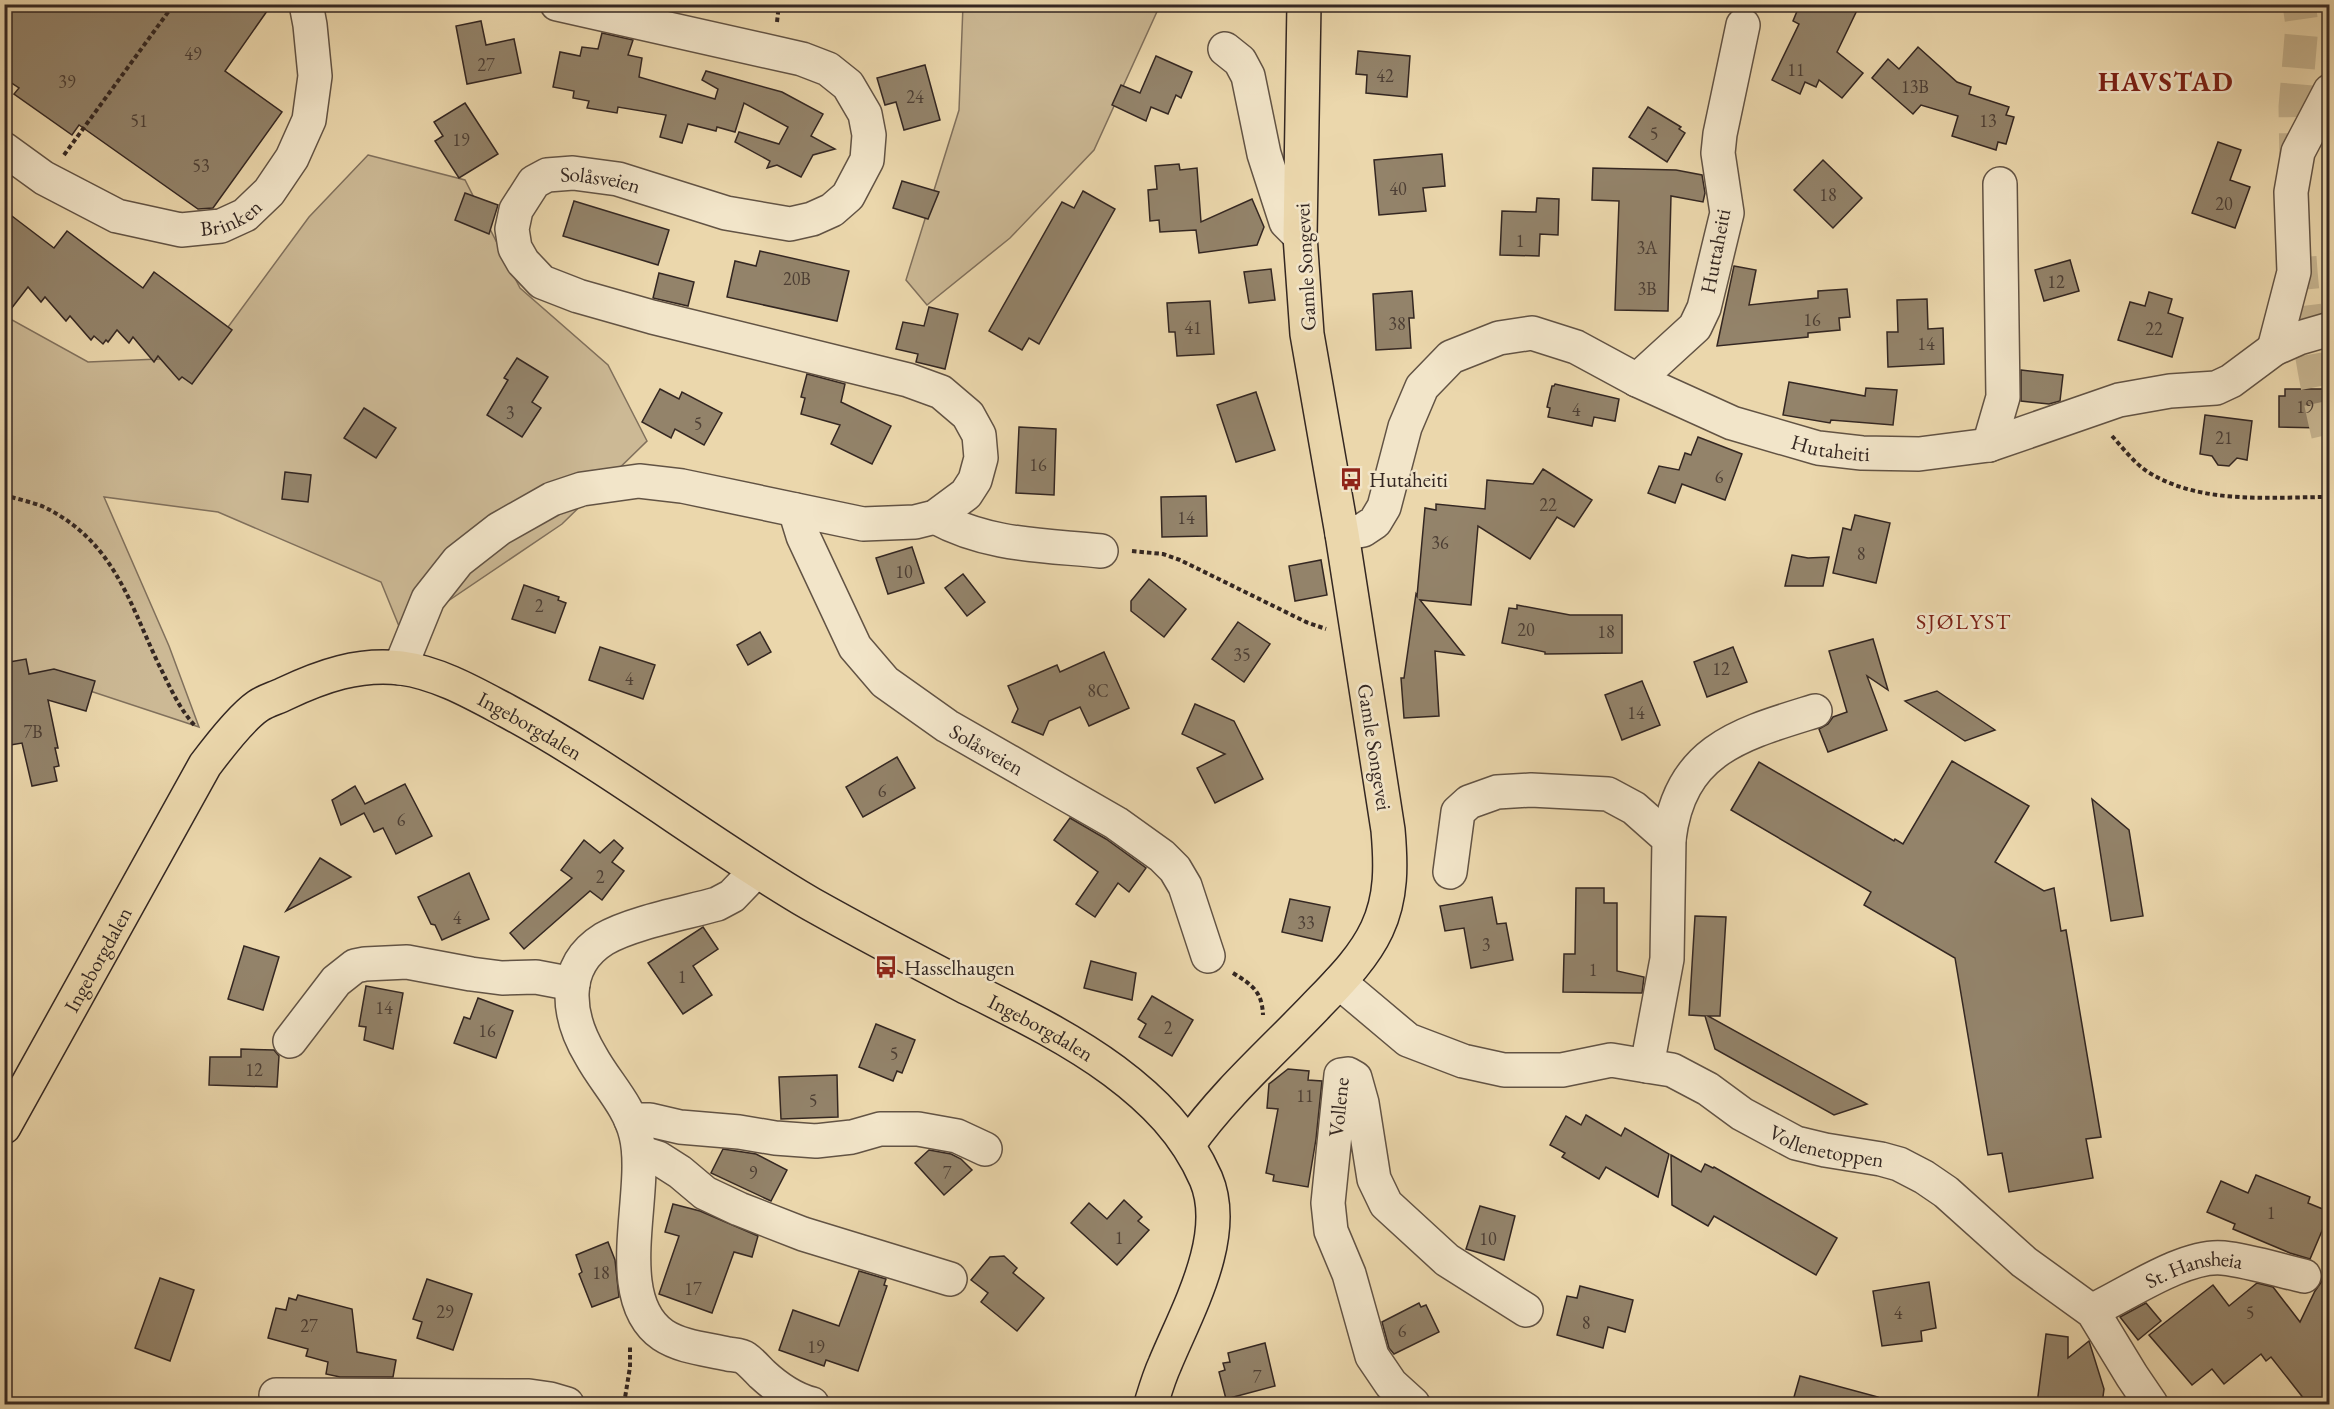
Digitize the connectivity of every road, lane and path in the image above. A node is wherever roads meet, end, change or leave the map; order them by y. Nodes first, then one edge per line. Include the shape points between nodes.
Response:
1 (174, 4) edge
2 (306, 4) edge
3 (557, 4) edge
4 (1304, 4) edge
5 (1743, 25) dead end
6 (1225, 49) dead end
7 (2330, 91) edge
8 (4, 149) edge
9 (44, 178) junction
10 (2000, 184) dead end
11 (1300, 236) junction
12 (2330, 329) edge
13 (2274, 349) junction
14 (1637, 380) junction
15 (2090, 410) junction
16 (1989, 445) junction
17 (4, 495) edge
18 (2330, 497) edge
19 (795, 510) junction
20 (935, 517) junction
21 (1342, 534) junction
22 (1101, 551) joint
23 (1358, 635) junction
24 (400, 668) junction
25 (1815, 711) dead end
26 (217, 748) junction
27 (1669, 839) junction
28 (756, 871) junction
29 (1450, 872) dead end
30 (1208, 956) joint
31 (1339, 982) junction
32 (573, 984) junction
33 (1263, 1019) dead end
34 (290, 1041) dead end
35 (1647, 1066) junction
36 (631, 1120) junction
37 (4, 1127) edge
38 (1188, 1145) junction
39 (985, 1149) dead end
40 (639, 1152) junction
41 (2304, 1276) dead end
42 (950, 1279) dead end
43 (1526, 1310) dead end
44 (2093, 1312) junction
45 (630, 1345) dead end
46 (276, 1395) dead end
47 (567, 1404) edge
48 (624, 1404) edge
49 (812, 1404) edge
50 (1150, 1404) edge
51 (1413, 1404) edge
52 (2151, 1404) edge

1 - 9 path via 78,139
2 - 9 street, Brinken via 315,76 309,120 292,158 269,192 245,215 221,226 181,230 117,216
3 - 20 street, Solåsveien via 802,59 828,69 848,85 865,114 870,135 867,160 848,196 832,210 790,224 726,213 618,179 573,173 547,175 534,182 516,210 512,229 515,248 542,282 578,296 942,392 968,415 979,435 981,458 966,494
4 - 11 main road, Gamle Songevei
5 - 14 street, Huttaheiti via 1718,153 1727,213 1704,308 1695,327
6 - 11 street via 1248,75 1264,154 1286,222
7 - 13 street via 2298,152 2291,192 2294,272
8 - 9 street, Brinken
10 - 16 street via 2003,397
11 - 21 main road, Gamle Songevei via 1307,334
12 - 13 street, Hutaheiti
13 - 15 street, Hutaheiti via 2216,388 2170,391 2119,400
14 - 16 street, Hutaheiti via 1732,423 1818,448 1919,454
14 - 21 street, Hutaheiti via 1576,347 1532,333 1499,338 1451,357 1422,387 1405,427 1384,507 1375,522 1363,530
15 - 16 street, Hutaheiti
15 - 18 path via 2131,458 2186,490 2239,496
17 - 26 path via 44,507 86,534 106,556 171,691 188,719
19 - 20 street, Solåsveien via 863,524 915,522
19 - 24 street, Solåsveien via 639,481 582,489 552,499 499,529 458,561 428,599
19 - 30 street, Solåsveien via 803,536 855,647 885,681 947,726 1116,823 1162,856 1185,886
20 - 22 street via 958,530 1000,541
21 - 23 main road, Gamle Songevei
22 - 23 path via 1163,554 1306,622 1344,636
23 - 31 main road, Gamle Songevei via 1391,869 1378,927 1364,953
24 - 26 main road, Ingeborgdalen via 360,667 316,679 257,706
24 - 28 main road, Ingeborgdalen via 467,690 553,736
25 - 27 street via 1752,731 1710,755 1689,777 1671,821
26 - 37 main road, Ingeborgdalen
27 - 29 street via 1634,808 1608,794 1497,792 1469,802 1458,812
27 - 35 street via 1667,959
28 - 32 street via 732,896 717,904 603,940 588,953
28 - 38 main road, Ingeborgdalen via 1110,1068 1165,1115
30 - 33 path via 1255,987
31 - 35 street, Vollenetoppen via 1408,1040 1463,1061 1504,1070 1562,1070 1611,1060
31 - 38 main road, Gamle Songevei via 1220,1105
32 - 34 street via 536,977 471,975 407,962 364,964 336,981
32 - 36 street via 571,1002 581,1040
35 - 44 street, Vollenetoppen via 1672,1070 1796,1143 1881,1159 1924,1177 2024,1262
36 - 39 street via 816,1141 880,1129 918,1129 957,1136
36 - 40 street
38 - 50 main road via 1207,1182 1214,1209 1209,1248 1198,1287
40 - 42 street via 658,1158 705,1193 750,1213 803,1234
40 - 49 street via 634,1265 636,1291 650,1323 678,1343 745,1358 774,1385
41 - 44 street, St. Hansheia via 2222,1258 2202,1259 2182,1265
43 - 51 street, Vollene via 1448,1260 1386,1204 1374,1179 1355,1078 1341,1075 1328,1203 1331,1232 1349,1274 1372,1356 1391,1384
44 - 52 street
45 - 48 path
46 - 47 street via 529,1396

